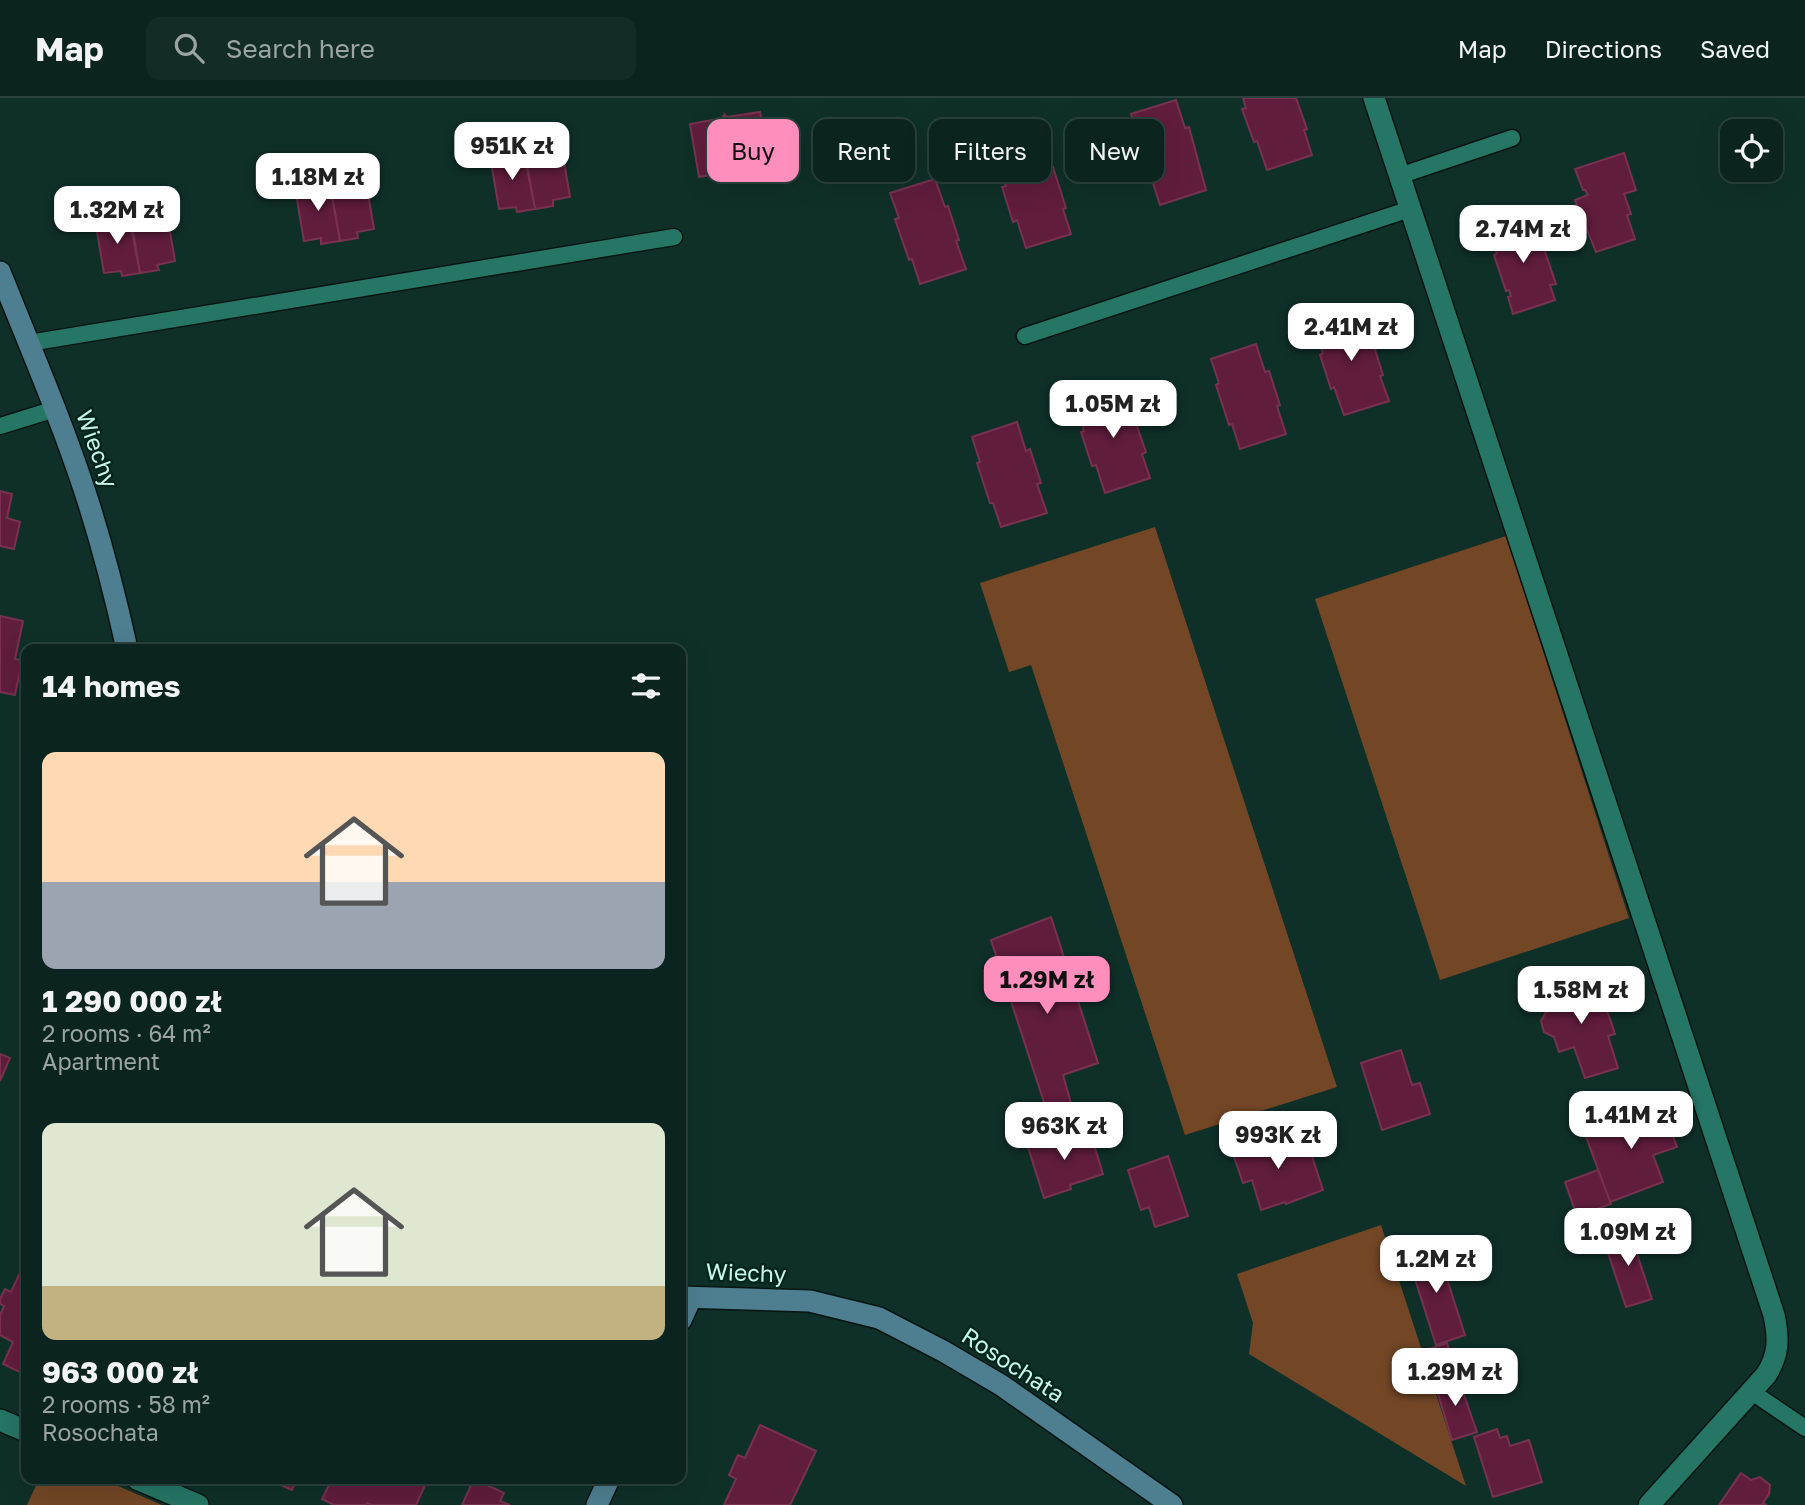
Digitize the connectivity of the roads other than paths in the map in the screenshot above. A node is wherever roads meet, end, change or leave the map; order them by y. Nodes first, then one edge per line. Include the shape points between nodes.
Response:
1 (1374, 98) edge
2 (1512, 138) dead end
3 (1399, 176) junction
4 (1410, 209) junction
5 (674, 237) dead end
6 (0, 272) edge
7 (1025, 336) dead end
8 (29, 344) junction
9 (55, 409) junction
10 (0, 426) edge
11 (126, 644) edge
12 (686, 1297) edge
13 (810, 1301) joint
14 (1752, 1392) junction
15 (0, 1420) edge
16 (1805, 1428) edge
17 (21, 1429) edge
18 (148, 1484) edge
19 (607, 1484) edge
20 (198, 1505) edge
21 (597, 1505) edge
22 (1172, 1505) edge
23 (1649, 1505) edge

1 - 3 street
2 - 3 lane
3 - 4 street
4 - 7 lane
4 - 14 street via 1774,1315 1778,1348 1771,1367
5 - 8 lane
6 - 8 street, Wiechy
8 - 9 street, Wiechy
9 - 10 lane
9 - 11 street, Wiechy via 87,498
12 - 13 street, Wiechy
13 - 22 street, Rosochata via 879,1318 943,1351 1001,1385
14 - 16 lane
14 - 23 street
15 - 17 street
18 - 20 street
19 - 21 street

